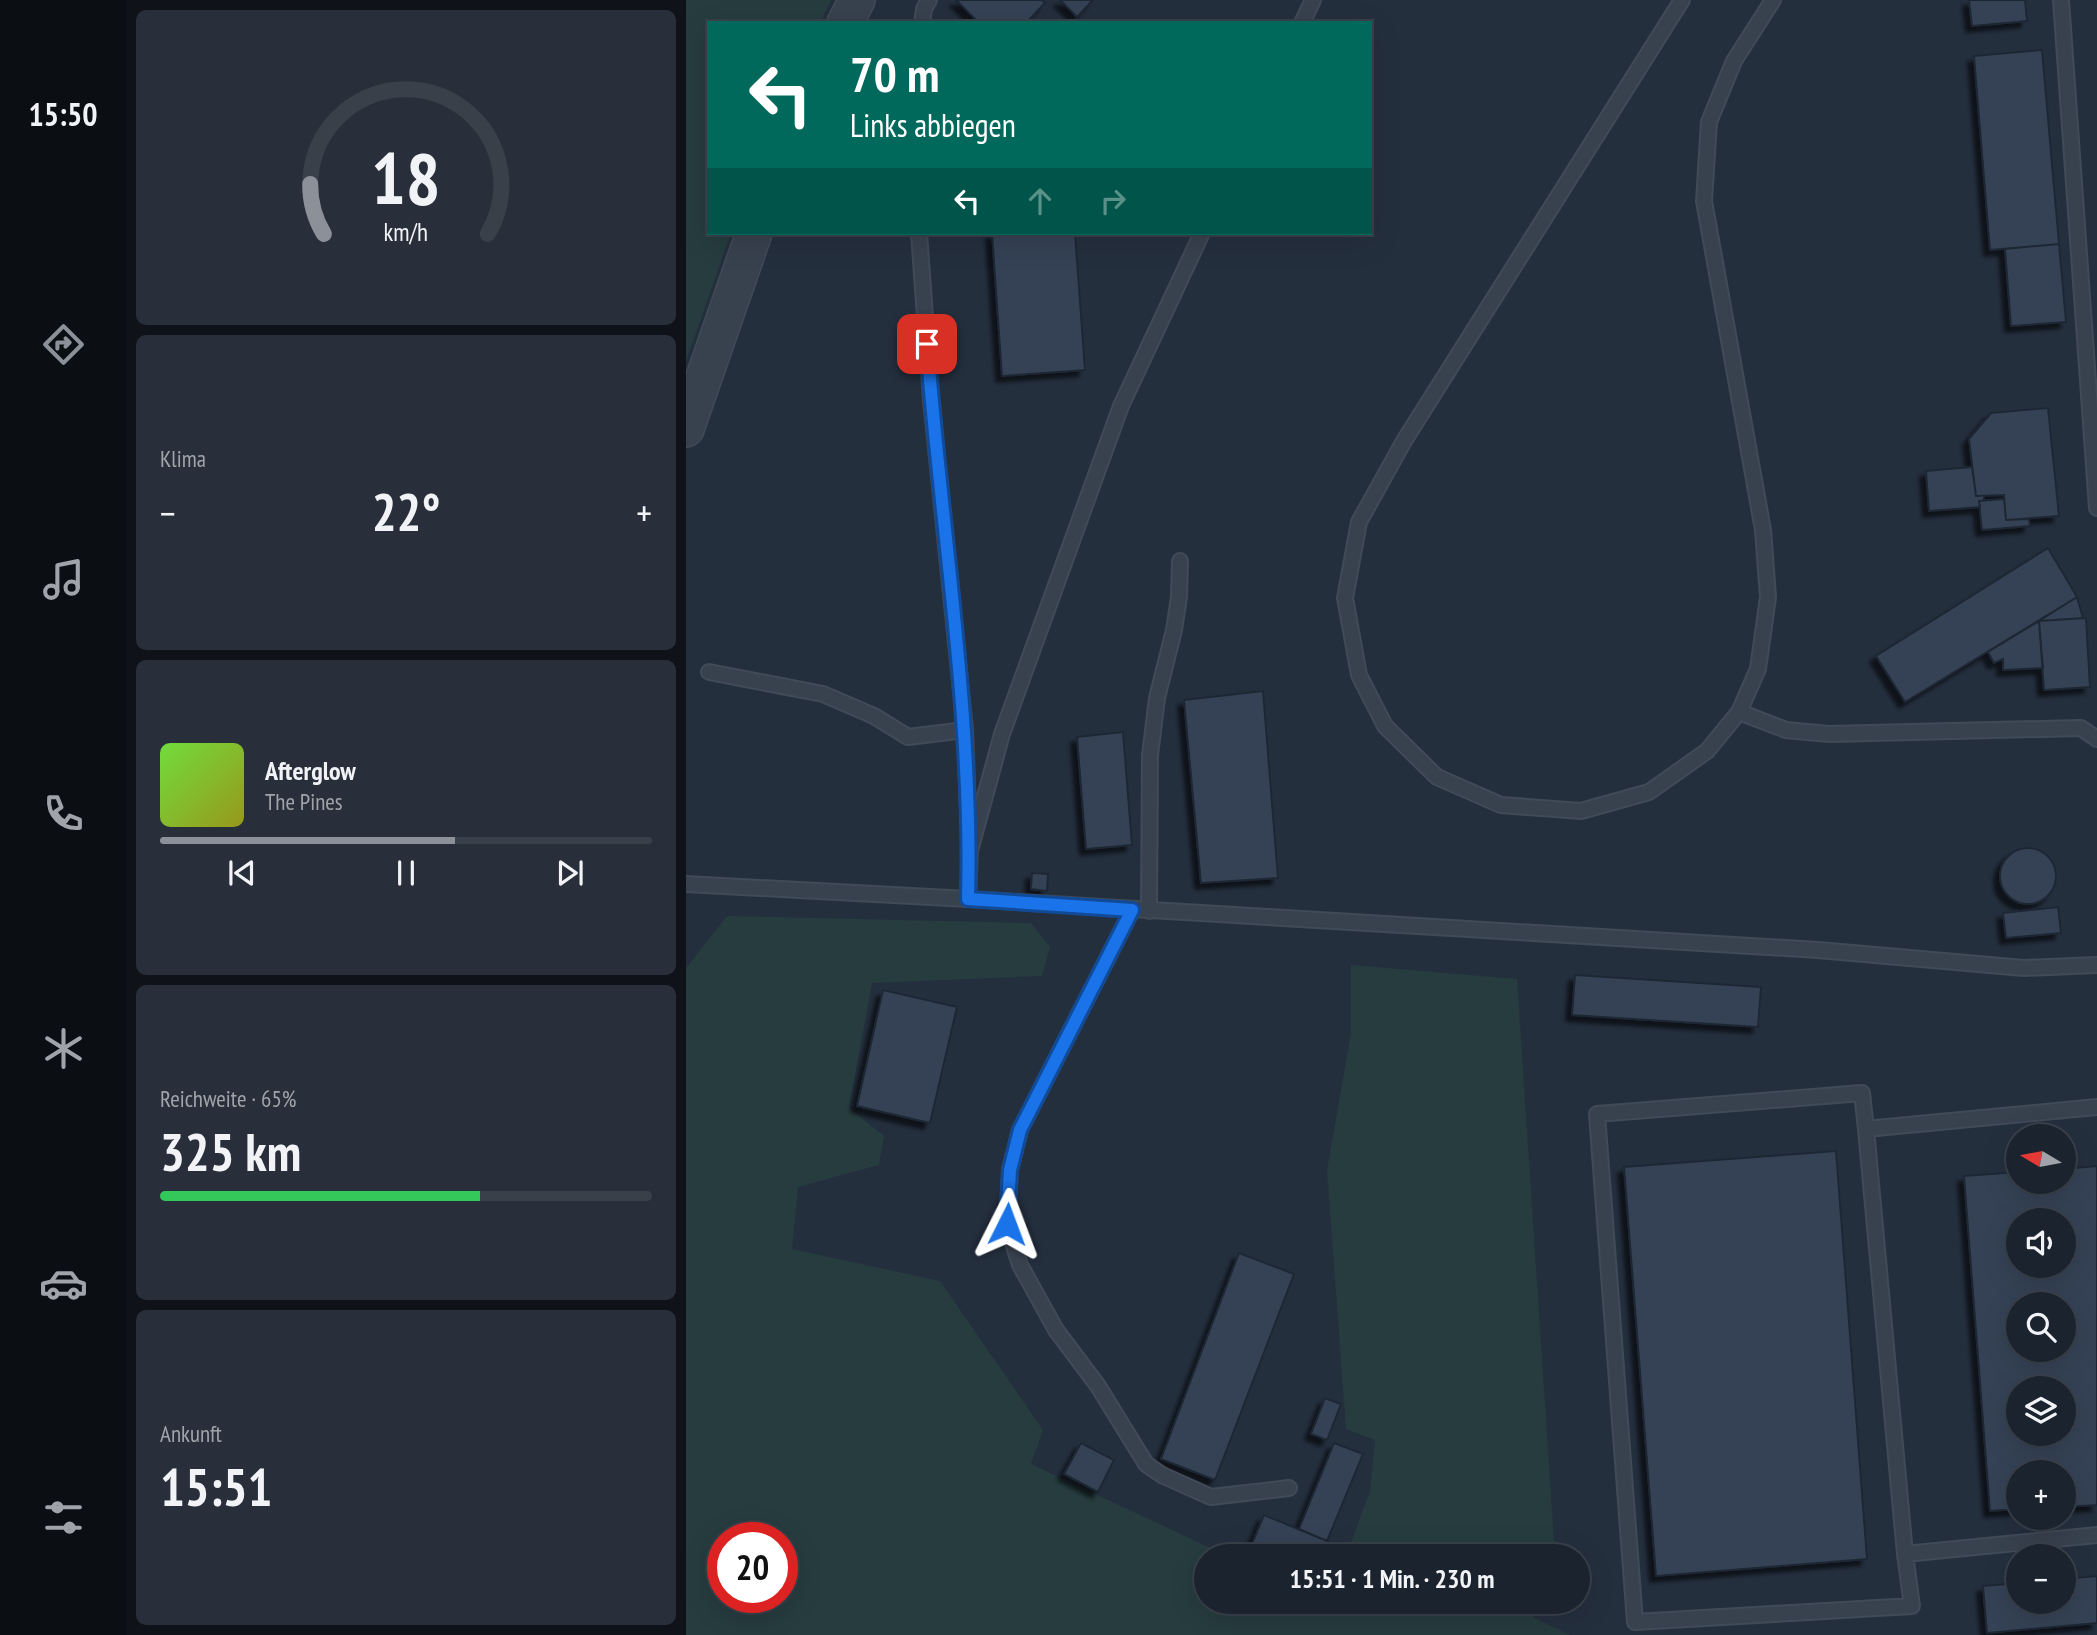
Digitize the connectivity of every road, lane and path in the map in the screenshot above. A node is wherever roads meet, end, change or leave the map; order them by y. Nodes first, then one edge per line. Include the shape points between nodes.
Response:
1 (857, 0) edge
2 (929, 0) edge
3 (1313, 0) edge
4 (1682, 0) edge
5 (1773, 0) edge
6 (2061, 0) edge
7 (846, 21) edge
8 (922, 21) edge
9 (1303, 21) edge
10 (753, 235) edge
11 (919, 235) edge
12 (1201, 235) edge
13 (686, 429) edge
14 (2097, 508) edge
15 (1180, 561) dead end
16 (709, 672) dead end
17 (1740, 712) junction
18 (965, 730) junction
19 (2097, 739) edge
20 (970, 851) junction
21 (686, 884) edge
22 (968, 899) junction
23 (1132, 910) junction
24 (1149, 911) junction
25 (2097, 965) edge
26 (2097, 1107) edge
27 (1866, 1129) junction
28 (1289, 1488) dead end
29 (2097, 1535) edge
30 (1905, 1554) junction

1 - 7 street
2 - 8 lane
3 - 9 lane
4 - 17 lane via 1404,441 1359,522 1345,598 1359,675 1385,726 1437,777 1501,805 1581,811 1649,792 1707,751
5 - 17 lane via 1734,61 1709,122 1704,201 1763,530 1769,597 1759,669
6 - 14 lane
10 - 13 street
11 - 18 lane
12 - 20 lane via 1121,406 1002,734
15 - 24 lane via 1174,631 1157,698 1150,755
16 - 18 lane via 823,694 908,737
17 - 19 lane via 1786,730 1829,734 2081,728
18 - 20 lane
20 - 22 lane
21 - 22 lane
22 - 23 lane
23 - 24 lane
23 - 28 lane via 1020,1130 1010,1170 1007,1224 1020,1265 1056,1330 1098,1386 1146,1464 1211,1497
24 - 25 lane via 1818,950 2024,968
26 - 27 lane
27 - 30 lane
27 - 30 lane via 1862,1093 1597,1114 1635,1622 1912,1606
29 - 30 lane

